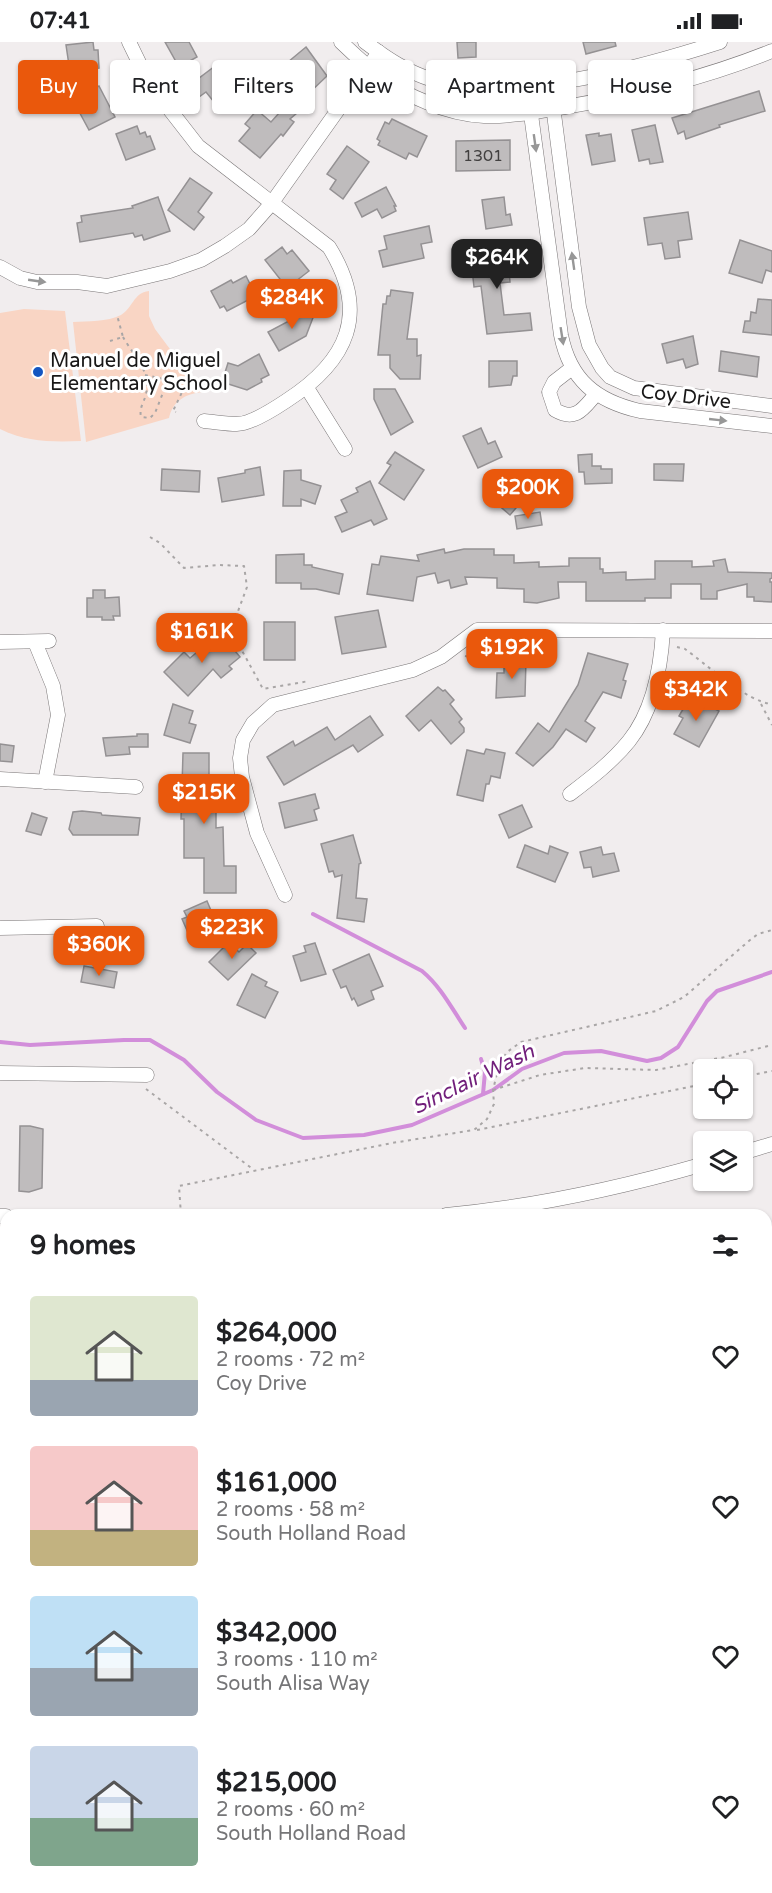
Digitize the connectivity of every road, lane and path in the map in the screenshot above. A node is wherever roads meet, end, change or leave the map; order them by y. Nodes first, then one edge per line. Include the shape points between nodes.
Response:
1 (129, 42) edge
2 (341, 42) edge
3 (365, 42) edge
4 (720, 42) edge
5 (772, 51) edge
6 (379, 52) junction
7 (360, 60) edge
8 (374, 60) edge
9 (426, 76) edge
10 (576, 78) edge
11 (576, 105) edge
12 (335, 114) edge
13 (473, 114) edge
14 (515, 114) edge
15 (531, 114) edge
16 (553, 114) edge
17 (271, 204) junction
18 (0, 267) edge
19 (117, 315) dead end
20 (123, 337) junction
21 (110, 340) dead end
22 (572, 368) junction
23 (145, 375) junction
24 (168, 380) junction
25 (307, 388) junction
26 (596, 394) junction
27 (772, 406) edge
28 (176, 412) dead end
29 (204, 421) dead end
30 (772, 426) edge
31 (345, 449) dead end
32 (150, 537) dead end
33 (772, 631) edge
34 (662, 637) junction
35 (0, 642) edge
36 (514, 644) dead end
37 (459, 654) dead end
38 (313, 680) dead end
39 (761, 703) junction
40 (772, 704) edge
41 (772, 726) edge
42 (0, 779) edge
43 (45, 782) junction
44 (136, 787) dead end
45 (570, 794) dead end
46 (285, 895) dead end
47 (97, 926) dead end
48 (0, 928) edge
49 (772, 930) edge
50 (772, 1045) edge
51 (772, 1071) edge
52 (0, 1073) edge
53 (124, 1074) junction
54 (147, 1075) dead end
55 (753, 1075) edge
56 (693, 1086) edge
57 (493, 1090) junction
58 (474, 1130) junction
59 (772, 1144) edge
60 (753, 1150) edge
61 (693, 1167) edge
62 (255, 1171) junction
63 (181, 1209) edge
64 (498, 1209) edge

1 - 17 street via 149,83 198,146
2 - 7 street
3 - 6 street
4 - 10 street via 643,65
5 - 11 street via 674,84
6 - 8 street
6 - 9 street
12 - 17 street
13 - 14 street
15 -> 22 street, Coy Drive via 561,335
27 -> 16 street, Coy Drive via 634,388 610,377 602,368 589,345 579,307
18 -> 17 street via 37,282 107,286 201,260 249,228
17 - 25 street via 329,247 350,295 351,314 341,346 331,364
19 - 20 path
20 - 21 path
20 - 23 path
22 - 26 street, Coy Drive
22 - 26 street via 554,382 549,392 555,410 573,416
23 - 24 path
23 - 24 path via 147,393 139,410 141,417 150,418 155,413
24 - 28 path via 183,390 173,411
25 - 29 street via 272,411 239,424
25 - 31 street
26 -> 30 street, Coy Drive via 640,411
32 - 38 path via 184,568 244,566 247,587 237,615 240,647 263,689
33 - 34 street
34 - 39 path
34 - 45 street via 658,675 630,740
34 - 46 street via 477,630 441,657 413,670 273,705 253,723 243,740 240,758 257,833
35 - 43 street via 42,641 58,715
36 - 37 path via 474,658
39 - 40 path
39 - 41 path
42 - 43 street
43 - 44 street
47 - 48 street
49 - 57 path via 758,934 684,997 656,1011 521,1042 507,1052 499,1065
50 - 57 path via 656,1070 585,1068 540,1075
51 - 55 path
52 - 53 street
53 - 54 street
53 - 62 path
56 - 58 path
57 - 58 path via 494,1104 487,1119
58 - 62 path
59 - 60 street
61 - 64 street
62 - 63 path via 179,1186

